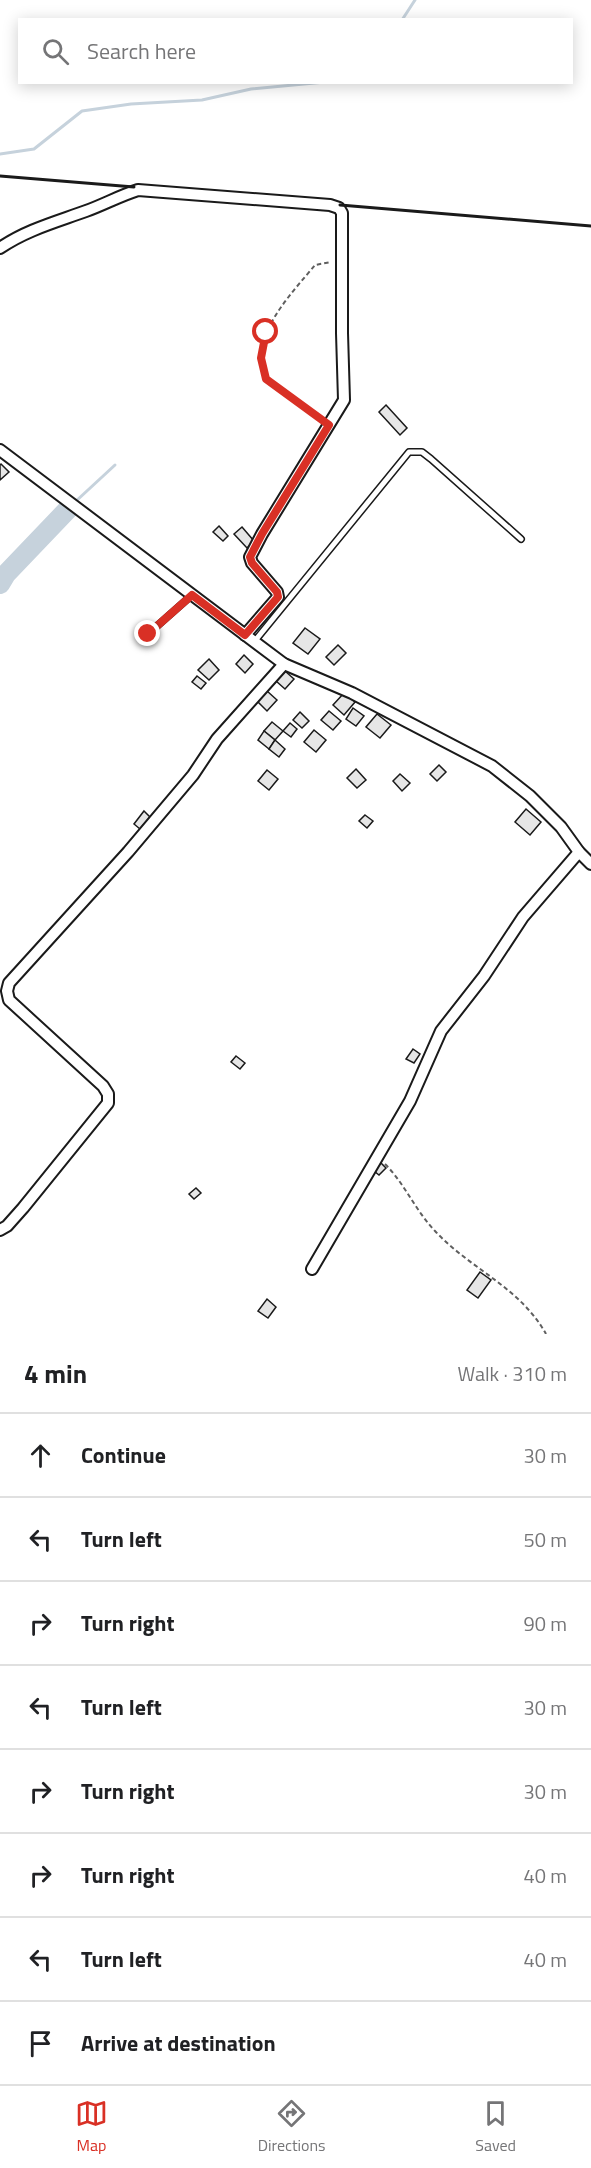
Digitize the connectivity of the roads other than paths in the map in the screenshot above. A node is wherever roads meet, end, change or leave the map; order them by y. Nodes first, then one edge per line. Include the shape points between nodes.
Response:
1 (0, 248) edge
2 (0, 450) edge
3 (521, 539) dead end
4 (192, 595) junction
5 (148, 634) dead end
6 (249, 639) junction
7 (284, 664) junction
8 (579, 852) junction
9 (591, 864) edge
10 (3, 989) edge
11 (0, 1230) edge
12 (312, 1269) dead end

1 - 6 street via 15,238 138,190 330,204 339,208 344,400 250,557 278,597
2 - 4 street
3 - 6 lane via 422,452 409,452
4 - 5 lane
4 - 6 street
6 - 7 street
7 - 8 street via 352,693 492,766 530,796
7 - 10 street via 217,739 193,775 128,852
8 - 9 street
8 - 12 street via 523,917 441,1031 410,1101
10 - 11 street via 9,1000 103,1086 108,1103

